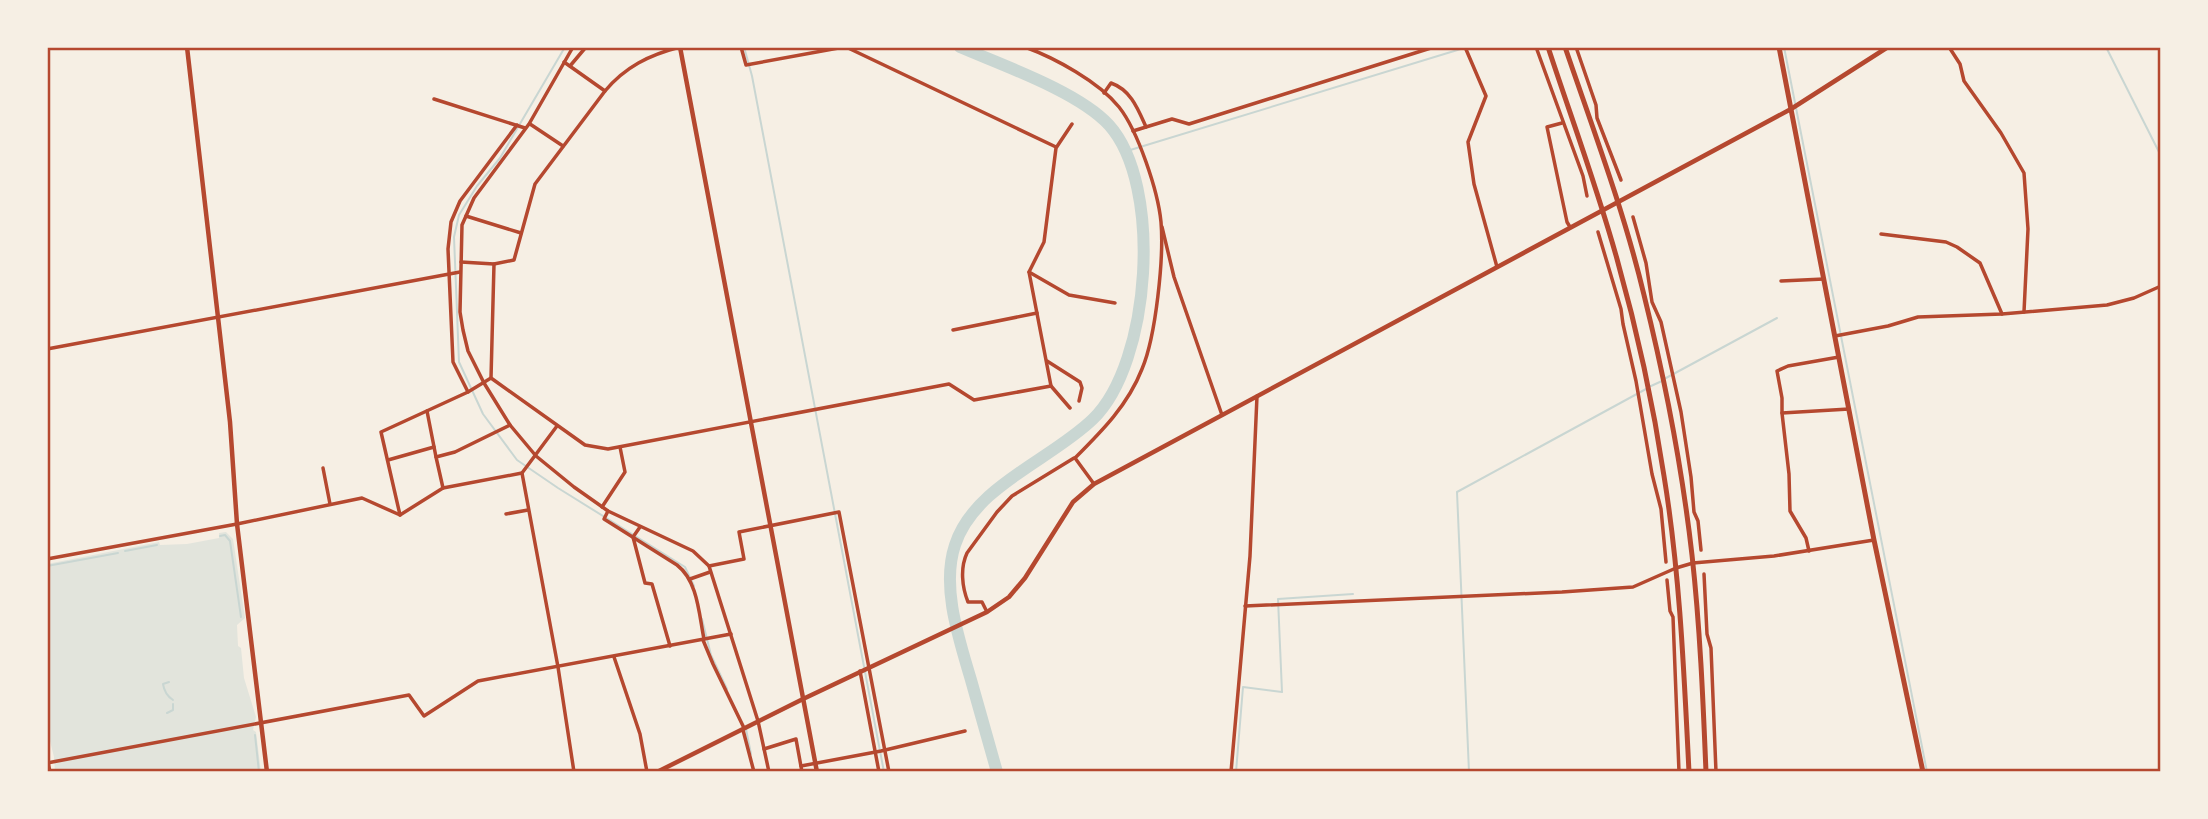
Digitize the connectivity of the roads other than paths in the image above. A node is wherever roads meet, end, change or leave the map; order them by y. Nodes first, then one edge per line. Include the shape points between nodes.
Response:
1 (187, 47) edge
2 (573, 47) edge
3 (586, 47) edge
4 (680, 47) edge
5 (741, 47) edge
6 (845, 47) edge
7 (1434, 47) edge
8 (1465, 47) edge
9 (1536, 47) edge
10 (1548, 47) edge
11 (1565, 47) edge
12 (1576, 47) edge
13 (1779, 47) edge
14 (1888, 47) edge
15 (1949, 47) edge
16 (1028, 48) edge
17 (564, 62) junction
18 (570, 66) junction
19 (604, 91) junction
20 (1104, 93) junction
21 (434, 99) dead end
22 (1791, 108) junction
23 (1562, 123) junction
24 (529, 124) junction
25 (1072, 124) dead end
26 (517, 125) junction
27 (1146, 127) junction
28 (1601, 128) junction
29 (526, 129) junction
30 (1133, 131) junction
31 (1594, 131) junction
32 (563, 146) junction
33 (1056, 148) junction
34 (1586, 164) junction
35 (1579, 166) junction
36 (1621, 180) dead end
37 (1587, 196) dead end
38 (1617, 201) junction
39 (1602, 210) junction
40 (466, 216) junction
41 (1633, 217) dead end
42 (1161, 221) junction
43 (451, 222) junction
44 (462, 225) junction
45 (1570, 227) junction
46 (1598, 232) dead end
47 (521, 233) junction
48 (1881, 234) dead end
49 (461, 262) junction
50 (494, 264) junction
51 (1497, 267) junction
52 (460, 272) junction
53 (1029, 272) junction
54 (449, 274) junction
55 (1824, 279) junction
56 (1781, 281) dead end
57 (2161, 286) edge
58 (1646, 291) junction
59 (1628, 299) junction
60 (1619, 300) junction
61 (1115, 303) dead end
62 (2024, 312) junction
63 (1037, 313) junction
64 (2002, 314) junction
65 (217, 317) junction
66 (953, 330) dead end
67 (1835, 336) junction
68 (47, 349) edge
69 (1839, 357) junction
70 (1046, 361) junction
71 (491, 378) junction
72 (484, 383) junction
73 (1051, 386) junction
74 (468, 392) junction
75 (1257, 396) junction
76 (1079, 401) dead end
77 (1070, 408) dead end
78 (1850, 409) junction
79 (426, 411) junction
80 (1782, 413) junction
81 (1222, 415) junction
82 (751, 422) junction
83 (510, 425) junction
84 (558, 426) junction
85 (434, 447) junction
86 (620, 447) junction
87 (536, 456) junction
88 (436, 457) junction
89 (1075, 458) junction
90 (388, 460) junction
91 (323, 468) dead end
92 (522, 473) junction
93 (1094, 484) junction
94 (443, 488) junction
95 (1692, 501) junction
96 (1685, 502) junction
97 (330, 504) junction
98 (602, 507) junction
99 (1669, 508) junction
100 (1661, 509) junction
101 (529, 510) junction
102 (608, 511) junction
103 (506, 514) dead end
104 (400, 515) junction
105 (237, 524) junction
106 (771, 526) junction
107 (640, 527) junction
108 (633, 537) junction
109 (1874, 540) junction
110 (1701, 550) dead end
111 (1809, 551) junction
112 (47, 559) edge
113 (1666, 562) dead end
114 (1693, 563) junction
115 (709, 566) junction
116 (1676, 568) junction
117 (710, 572) junction
118 (1704, 574) dead end
119 (690, 579) junction
120 (1667, 580) dead end
121 (1245, 606) junction
122 (985, 613) junction
123 (1706, 623) junction
124 (1698, 624) junction
125 (1681, 625) junction
126 (1673, 626) junction
127 (732, 634) junction
128 (704, 640) junction
129 (670, 646) junction
130 (614, 657) junction
131 (558, 667) junction
132 (868, 668) junction
133 (860, 671) junction
134 (803, 699) junction
135 (758, 721) junction
136 (262, 723) junction
137 (745, 728) junction
138 (965, 731) dead end
139 (764, 749) junction
140 (885, 750) junction
141 (876, 752) junction
142 (48, 761) edge
143 (816, 764) junction
144 (801, 766) junction
145 (667, 770) edge
146 (50, 772) edge
147 (267, 772) edge
148 (574, 772) edge
149 (647, 772) edge
150 (657, 772) edge
151 (754, 772) edge
152 (769, 772) edge
153 (803, 772) edge
154 (817, 772) edge
155 (879, 772) edge
156 (889, 772) edge
157 (1231, 772) edge
158 (1679, 772) edge
159 (1689, 772) edge
160 (1706, 772) edge
161 (1716, 772) edge
162 (1923, 772) edge

1 - 65 street
2 - 17 street
3 - 18 street
4 - 19 street via 642,60
4 - 82 street
5 - 6 street via 746,65
6 - 33 street
7 - 27 street via 1189,124 1172,119
8 - 51 street via 1486,96 1468,142 1474,184
9 - 23 street
10 - 34 main road
11 - 31 main road
12 - 28 street
13 - 22 main road
14 - 22 street
15 - 62 street via 1964,82 2024,173 2028,229
16 - 20 street via 1068,66
17 - 18 street
17 - 24 street
18 - 19 street
19 - 32 street
20 - 27 street via 1111,83 1120,86
20 - 30 street via 1118,105
21 - 26 street
22 - 38 street
22 - 55 main road
23 - 35 street
23 - 45 street via 1547,127
24 - 29 street
24 - 32 street
25 - 33 street
26 - 29 street
26 - 43 street via 460,201
27 - 30 street
28 - 31 street
28 - 36 street
29 - 40 street via 474,198
30 - 42 street
31 - 38 main road
32 - 47 street via 535,184
33 - 53 street via 1044,242
34 - 35 street
34 - 39 main road
35 - 37 street
38 - 39 street
38 - 58 main road
39 - 45 street
39 - 59 main road
40 - 44 street
40 - 47 street
41 - 58 street via 1646,263
42 - 81 street via 1174,277
42 - 89 street via 1156,306 1143,368 1117,413
43 - 44 street
43 - 54 street
44 - 49 street
45 - 51 street
46 - 60 street
47 - 50 street via 514,260
48 - 64 street via 1957,247 1980,263
49 - 50 street
49 - 52 street
50 - 71 street
51 - 75 street
52 - 54 street
52 - 72 street via 463,330
53 - 61 street via 1069,295
53 - 63 street
54 - 65 street
54 - 74 street via 453,362
55 - 56 street
55 - 67 main road
57 - 62 street via 2107,305
58 - 95 street via 1661,322 1681,412
58 - 96 main road
59 - 60 street
59 - 99 main road
60 - 100 street
62 - 64 street
63 - 66 street
63 - 70 street
64 - 67 street via 1918,317
65 - 68 street
65 - 105 street
67 - 69 main road
69 - 78 main road
69 - 80 street via 1777,371
70 - 73 street
70 - 76 street via 1080,382
71 - 72 street
71 - 84 street
72 - 74 street
72 - 83 street
73 - 77 street
73 - 82 street via 974,400 949,384
74 - 79 street
75 - 81 street
75 - 121 street
78 - 80 street
78 - 109 main road
79 - 85 street
79 - 90 street via 381,432
80 - 111 street via 1790,511
81 - 93 street
82 - 86 street
82 - 106 street
83 - 87 street
83 - 88 street
84 - 86 street via 585,445
84 - 87 street
85 - 88 street
85 - 90 street
86 - 98 street via 625,472
87 - 92 street
87 - 98 street
88 - 94 street
89 - 93 street
89 - 122 street via 1012,496 967,553 963,570 968,602 982,602
90 - 104 street
91 - 97 street
92 - 94 street
92 - 101 street
93 - 122 street via 1073,502 1009,597
94 - 104 street
95 - 96 street
95 - 110 street
96 - 114 main road
97 - 104 street via 362,498
97 - 105 street
98 - 102 street
99 - 100 street
99 - 116 main road
100 - 113 street
101 - 103 street
101 - 131 street
102 - 107 street
102 - 108 street via 604,519
105 - 112 street
105 - 136 street
106 - 115 street via 739,532 744,559
106 - 132 street via 839,512
106 - 134 street
107 - 108 street
107 - 115 street via 693,551
108 - 119 street via 681,568
108 - 129 street
109 - 111 street
109 - 162 main road
111 - 114 street
114 - 116 street
114 - 124 main road
115 - 117 street
116 - 121 street via 1633,587
116 - 125 main road
117 - 119 street
117 - 127 street
118 - 123 street
119 - 128 street
120 - 126 street
121 - 157 street
122 - 132 street
123 - 124 street
123 - 161 street
124 - 160 main road
125 - 126 street
125 - 159 main road
126 - 158 street
127 - 128 street
127 - 135 street
128 - 129 street
128 - 137 street
129 - 130 street
130 - 131 street
130 - 149 street via 640,734
131 - 136 street via 478,681 424,716 409,695
131 - 148 street
132 - 133 street
132 - 140 street
133 - 134 street
133 - 141 street
134 - 135 street
134 - 143 street
135 - 137 street
135 - 139 street
136 - 142 street
136 - 147 street
137 - 145 street
137 - 151 street
138 - 140 street
139 - 144 street via 796,739
139 - 152 street
140 - 141 street
140 - 156 street
141 - 143 street
141 - 155 street
142 - 146 street
143 - 144 street
143 - 154 street
144 - 153 street
145 - 150 street

